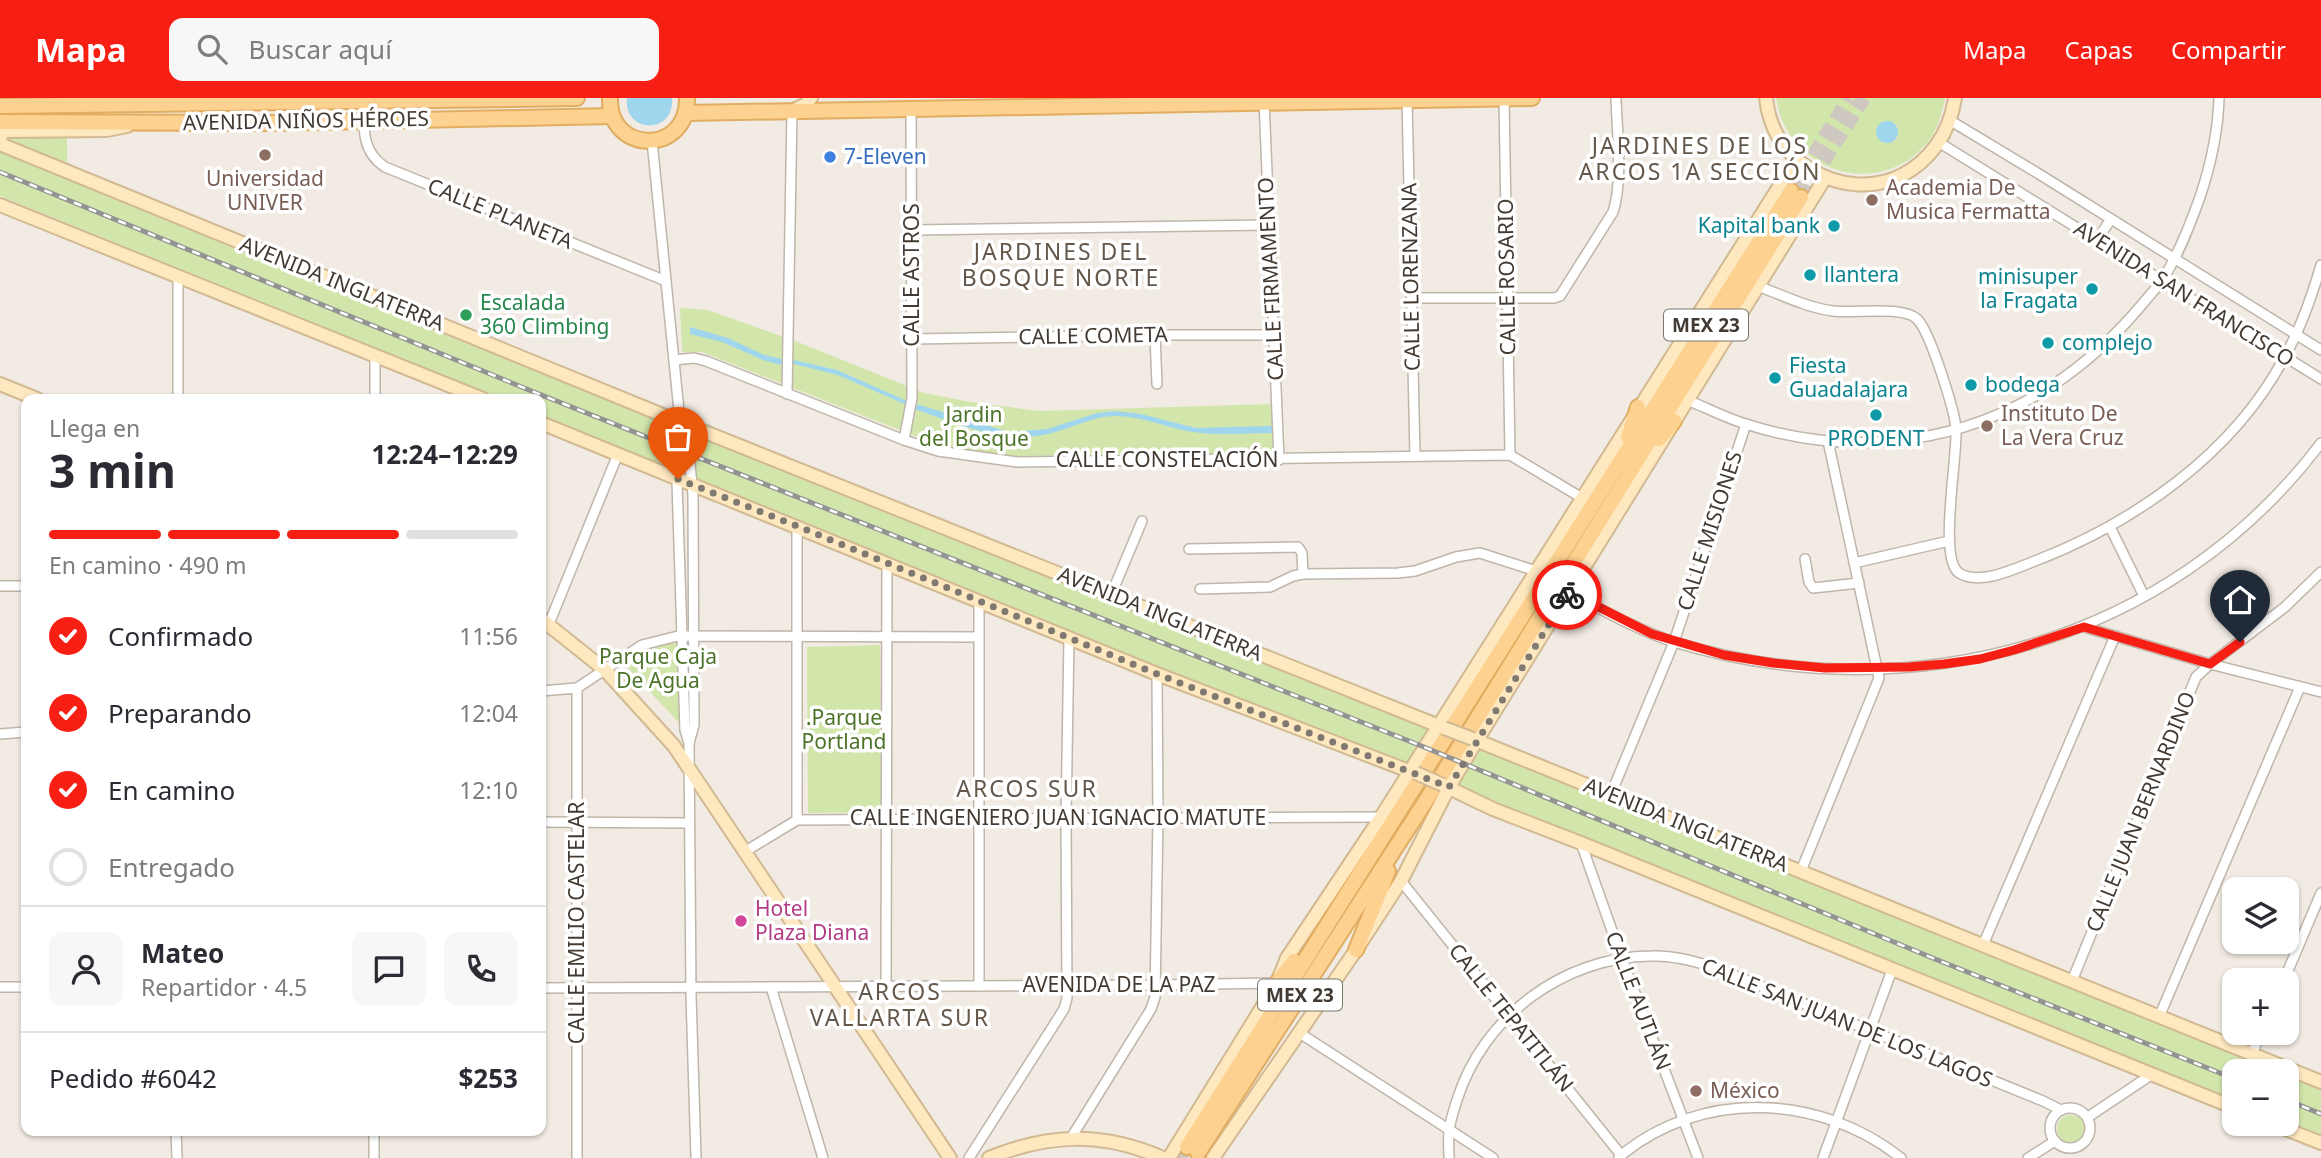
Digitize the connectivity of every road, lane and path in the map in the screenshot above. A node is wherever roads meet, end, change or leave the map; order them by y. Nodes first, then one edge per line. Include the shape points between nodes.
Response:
1 (132, 98) edge
2 (578, 98) edge
3 (610, 98) edge
4 (811, 98) edge
5 (1504, 98) edge
6 (1532, 98) edge
7 (1616, 98) edge
8 (1766, 98) edge
9 (1955, 98) edge
10 (2219, 98) edge
11 (364, 99) edge
12 (1407, 99) edge
13 (1264, 100) edge
14 (149, 103) junction
15 (796, 104) edge
16 (687, 105) edge
17 (0, 106) edge
18 (911, 109) junction
19 (612, 116) junction
20 (364, 120) junction
21 (1951, 121) junction
22 (0, 122) edge
23 (140, 124) junction
24 (0, 141) edge
25 (652, 141) junction
26 (1940, 143) junction
27 (1796, 160) junction
28 (1825, 178) junction
29 (1796, 194) tunnel mouth
30 (0, 205) edge
31 (2111, 219) junction
32 (1268, 225) junction
33 (913, 230) junction
34 (2097, 240) junction
35 (2175, 259) junction
36 (2321, 265) edge
37 (178, 276) junction
38 (2162, 280) junction
39 (666, 281) junction
40 (1758, 286) junction
41 (1412, 298) junction
42 (1507, 298) junction
43 (2295, 334) junction
44 (1155, 335) junction
45 (1274, 335) junction
46 (912, 339) junction
47 (2321, 351) edge
48 (375, 355) junction
49 (2285, 357) junction
50 (674, 360) junction
51 (2321, 379) edge
52 (0, 384) edge
53 (1157, 384) dead end
54 (25, 394) edge
55 (178, 394) edge
56 (375, 394) edge
57 (471, 394) edge
58 (787, 394) junction
59 (1687, 400) junction
60 (1638, 407) junction
61 (680, 419) junction
62 (1674, 422) junction
63 (1746, 424) junction
64 (546, 425) edge
65 (1956, 430) junction
66 (904, 440) junction
67 (1828, 441) junction
68 (2321, 443) edge
69 (618, 454) junction
70 (1510, 455) junction
71 (1415, 456) junction
72 (1279, 460) junction
73 (1628, 462) junction
74 (678, 479) junction
75 (691, 484) junction
76 (1582, 498) junction
77 (1142, 521) dead end
78 (797, 526) junction
79 (2110, 527) junction
80 (1949, 541) junction
81 (1189, 549) dead end
82 (1805, 559) dead end
83 (887, 563) junction
84 (1854, 563) junction
85 (1536, 571) junction
86 (2321, 572) edge
87 (1298, 575) junction
88 (1859, 583) junction
89 (0, 586) edge
90 (21, 586) edge
91 (1200, 589) dead end
92 (1569, 592) junction
93 (1111, 595) junction
94 (2144, 596) junction
95 (979, 601) junction
96 (546, 620) edge
97 (546, 623) edge
98 (2084, 627) junction
99 (681, 635) junction
100 (694, 635) junction
101 (797, 636) junction
102 (887, 636) junction
103 (2115, 636) junction
104 (979, 637) junction
105 (1069, 638) junction
106 (1674, 642) junction
107 (2210, 664) junction
108 (1878, 668) junction
109 (605, 670) junction
110 (1157, 674) junction
111 (2300, 687) junction
112 (577, 688) junction
113 (546, 691) edge
114 (2321, 692) edge
115 (1441, 727) junction
116 (21, 732) edge
117 (0, 734) edge
118 (1475, 739) junction
119 (689, 743) junction
120 (690, 768) junction
121 (1413, 772) junction
122 (1446, 786) junction
123 (1611, 794) junction
124 (1158, 817) junction
125 (1381, 817) junction
126 (979, 818) junction
127 (1066, 818) junction
128 (888, 819) junction
129 (797, 820) junction
130 (546, 822) edge
131 (577, 822) junction
132 (690, 822) junction
133 (1402, 837) junction
134 (1581, 843) junction
135 (1376, 846) junction
136 (744, 852) junction
137 (1801, 871) junction
138 (1401, 881) junction
139 (2321, 893) edge
140 (1983, 945) junction
141 (1356, 950) junction
142 (1622, 959) junction
143 (2289, 968) edge
144 (1892, 970) junction
145 (2072, 981) junction
146 (1277, 983) junction
147 (1157, 985) junction
148 (771, 986) junction
149 (834, 986) junction
150 (887, 986) junction
151 (979, 986) junction
152 (1067, 986) junction
153 (0, 987) edge
154 (21, 987) edge
155 (691, 987) junction
156 (546, 988) edge
157 (577, 988) junction
158 (1509, 1016) junction
159 (2159, 1017) junction
160 (1870, 1031) junction
161 (1298, 1032) junction
162 (2256, 1045) edge
163 (2252, 1054) junction
164 (2151, 1075) junction
165 (2321, 1082) edge
166 (2222, 1103) edge
167 (2060, 1110) junction
168 (2088, 1117) junction
169 (1683, 1120) junction
170 (1836, 1121) junction
171 (1449, 1131) junction
172 (2299, 1134) edge
173 (176, 1136) edge
174 (374, 1136) edge
175 (1071, 1138) junction
176 (2055, 1141) junction
177 (2321, 1143) edge
178 (2069, 1153) edge
179 (1619, 1156) edge
180 (177, 1158) edge
181 (374, 1158) edge
182 (577, 1158) edge
183 (695, 1158) edge
184 (823, 1158) edge
185 (950, 1158) edge
186 (969, 1158) edge
187 (989, 1158) edge
188 (1163, 1158) edge
189 (1169, 1158) edge
190 (1213, 1158) edge
191 (1449, 1158) edge
192 (1493, 1158) edge
193 (1698, 1158) edge
194 (1823, 1158) edge
195 (1901, 1158) edge
196 (2028, 1158) edge

1 - 14 street, AVENIDA NIÑOS HÉROES
2 - 11 main road, AVENIDA NIÑOS HÉROES
3 - 19 main road
4 - 15 street via 806,104
5 - 6 main road
5 - 12 main road
5 - 42 street, CALLE ROSARIO
7 - 42 street via 1617,194 1612,212 1560,296
8 - 27 street via 1770,123
9 - 21 street
10 - 35 street via 2209,170
11 - 14 main road, AVENIDA NIÑOS HÉROES
11 - 20 street, CALLE PLANETA
12 - 13 main road
12 - 41 street, CALLE LORENZANA
13 - 18 main road
13 - 32 street, CALLE FIRMAMENTO
14 - 17 main road, AVENIDA NIÑOS HÉROES
15 - 16 main road
15 - 18 main road
15 - 58 street
16 - 25 main road via 679,127
18 - 33 street, CALLE ASTROS
19 - 20 main road, AVENIDA NIÑOS HÉROES
19 - 25 main road via 624,132
20 - 23 main road, AVENIDA NIÑOS HÉROES
20 - 39 street, CALLE PLANETA via 368,151 385,167
21 - 26 street
21 - 31 street, AVENIDA SAN FRANCISCO
22 - 23 main road, AVENIDA NIÑOS HÉROES
23 - 24 street, AVENIDA INGLATERRA via 107,130 4,131
24 - 61 street, AVENIDA INGLATERRA
25 - 39 street
26 - 28 street via 1917,166 1888,180 1856,185
26 - 34 street, AVENIDA SAN FRANCISCO
27 - 28 street
27 - 60 street
28 - 40 street
29 - 73 main road, MEX 23
30 - 37 street
31 - 34 street
31 - 35 street, AVENIDA SAN FRANCISCO
32 - 33 street
32 - 45 street, CALLE FIRMAMENTO
33 - 46 street, CALLE ASTROS
34 - 38 street, AVENIDA SAN FRANCISCO
35 - 38 street
35 - 43 street, AVENIDA SAN FRANCISCO
36 - 43 street
37 - 48 street
37 - 55 street
38 - 49 street, AVENIDA SAN FRANCISCO
38 - 65 street via 2118,333 2070,376 2025,403
39 - 50 street
40 - 59 street
40 - 65 street via 1835,312 1903,313 1917,319 1930,341
41 - 42 street
41 - 71 street, CALLE LORENZANA
42 - 70 street, CALLE ROSARIO
43 - 47 street, AVENIDA SAN FRANCISCO
43 - 49 street
44 - 45 street, CALLE COMETA
44 - 46 street, CALLE COMETA
44 - 53 street
45 - 72 street, CALLE FIRMAMENTO
46 - 66 street, CALLE ASTROS via 912,398
48 - 56 street
48 - 57 street
49 - 51 street, AVENIDA SAN FRANCISCO
49 - 79 street via 2221,442 2155,498
50 - 58 street, CALLE CONSTELACIÓN via 706,361
50 - 61 street
52 - 54 street
58 - 66 street, CALLE CONSTELACIÓN
59 - 62 street
59 - 63 street
60 - 73 main road
60 - 76 street
61 - 74 street
61 - 75 street
61 - 93 street, AVENIDA INGLATERRA
62 - 73 main road
62 - 92 street
63 - 67 street
63 - 106 street, CALLE MISIONES
64 - 69 street
65 - 67 street via 1891,441
65 - 80 street
66 - 72 street, CALLE CONSTELACIÓN via 938,451 1017,462
67 - 84 street
68 - 94 street via 2287,484 2234,534
69 - 74 street
69 - 96 street
70 - 71 street, CALLE CONSTELACIÓN
70 - 76 street
71 - 72 street, CALLE CONSTELACIÓN
73 - 133 main road, MEX 23
73 - 135 main road, MEX 23
74 - 75 street
74 - 99 street
75 - 78 street
75 - 100 street
76 - 85 street
77 - 93 street
78 - 83 street
78 - 101 street
79 - 80 street via 2056,553 1980,577 1953,568
79 - 94 street
80 - 84 street
81 - 87 street via 1298,547 1302,553
82 - 88 street via 1813,588
83 - 95 street
83 - 102 street
84 - 88 street
85 - 87 street via 1480,553 1456,556 1415,571
85 - 115 street
86 - 107 street, CALLE JUAN BERNARDINO via 2285,607
87 - 91 street via 1270,587
88 - 108 street
89 - 90 street
92 - 106 street
92 - 118 street
93 - 115 street, AVENIDA INGLATERRA
94 - 98 street
95 - 104 street
95 - 105 street
97 - 109 street
98 - 103 street
98 - 108 street via 1980,659
99 - 100 street
99 - 109 street via 642,645
99 - 119 street
100 - 101 street
100 - 119 street via 694,725
101 - 102 street
101 - 129 street
102 - 104 street
102 - 128 street
103 - 107 street
103 - 140 street
104 - 126 street
105 - 110 street
105 - 127 street
106 - 108 street via 1773,663
106 - 123 street, CALLE MISIONES
107 - 111 street
107 - 145 street, CALLE JUAN BERNARDINO via 2196,677
108 - 137 street via 1877,685
109 - 112 street
109 - 120 street
110 - 121 street
110 - 124 street
111 - 114 street
111 - 159 street
112 - 113 street
112 - 131 street, CALLE EMILIO CASTELAR
115 - 118 street, AVENIDA INGLATERRA, bridge
115 - 121 street
116 - 117 street
118 - 122 street
118 - 123 street, AVENIDA INGLATERRA
119 - 120 street
120 - 132 street
120 - 136 street
121 - 122 street, bridge
121 - 125 street
122 - 134 street
122 - 138 street
123 - 137 street, AVENIDA INGLATERRA
124 - 125 street, CALLE INGENIERO JUAN IGNACIO MATUTE
124 - 127 street, CALLE INGENIERO JUAN IGNACIO MATUTE
124 - 147 street
125 - 146 street via 1287,958
126 - 127 street, CALLE INGENIERO JUAN IGNACIO MATUTE
126 - 128 street, CALLE INGENIERO JUAN IGNACIO MATUTE
126 - 151 street
127 - 152 street
128 - 129 street, CALLE INGENIERO JUAN IGNACIO MATUTE
128 - 150 street
129 - 136 street
130 - 131 street
131 - 132 street
131 - 157 street, CALLE EMILIO CASTELAR
132 - 155 street
133 - 135 main road, MEX 23 via 1192,1150
133 - 141 main road
134 - 142 street, CALLE AUTLÁN
134 - 144 street
135 - 146 main road via 1346,881
136 - 149 street
137 - 140 street, AVENIDA INGLATERRA
138 - 141 street
138 - 158 street, CALLE TEPATITLÁN
139 - 143 street
140 - 145 street, AVENIDA INGLATERRA
141 - 161 street
142 - 158 street, CALLE SAN JUAN DE LOS LAGOS via 1578,970 1547,985
142 - 160 street, CALLE SAN JUAN DE LOS LAGOS via 1673,957 1704,964
142 - 169 street, CALLE AUTLÁN
144 - 160 street
144 - 164 street
145 - 159 street, AVENIDA INGLATERRA
146 - 147 street, AVENIDA DE LA PAZ
146 - 189 street
147 - 152 street, AVENIDA DE LA PAZ
147 - 175 street via 1151,1009
148 - 149 street, AVENIDA DE LA PAZ
148 - 155 street, AVENIDA DE LA PAZ
148 - 184 street
149 - 150 street, AVENIDA DE LA PAZ
149 - 185 street
150 - 151 street, AVENIDA DE LA PAZ
151 - 152 street, AVENIDA DE LA PAZ
152 - 186 street via 1064,1009
153 - 154 street
155 - 157 street, AVENIDA DE LA PAZ
155 - 183 street
156 - 157 street, AVENIDA DE LA PAZ
157 - 182 street, CALLE EMILIO CASTELAR
158 - 171 street, CALLE SAN JUAN DE LOS LAGOS via 1467,1073
158 - 179 street, CALLE TEPATITLÁN
159 - 163 street, AVENIDA INGLATERRA
160 - 167 street, CALLE SAN JUAN DE LOS LAGOS
160 - 170 street
161 - 171 street
161 - 190 street
162 - 163 street
163 - 165 street, AVENIDA INGLATERRA
164 - 166 street
164 - 168 street
167 - 168 street via 2079,1110
167 - 176 street via 2050,1124
168 - 178 street via 2091,1129 2086,1141
169 - 170 street via 1757,1106
169 - 179 street
169 - 193 street, CALLE AUTLÁN
170 - 194 street
170 - 195 street
171 - 191 street, CALLE SAN JUAN DE LOS LAGOS
171 - 192 street
172 - 177 street
173 - 180 street
174 - 181 street
175 - 187 street via 1013,1148
175 - 188 street via 1125,1144
176 - 178 street
176 - 196 street

